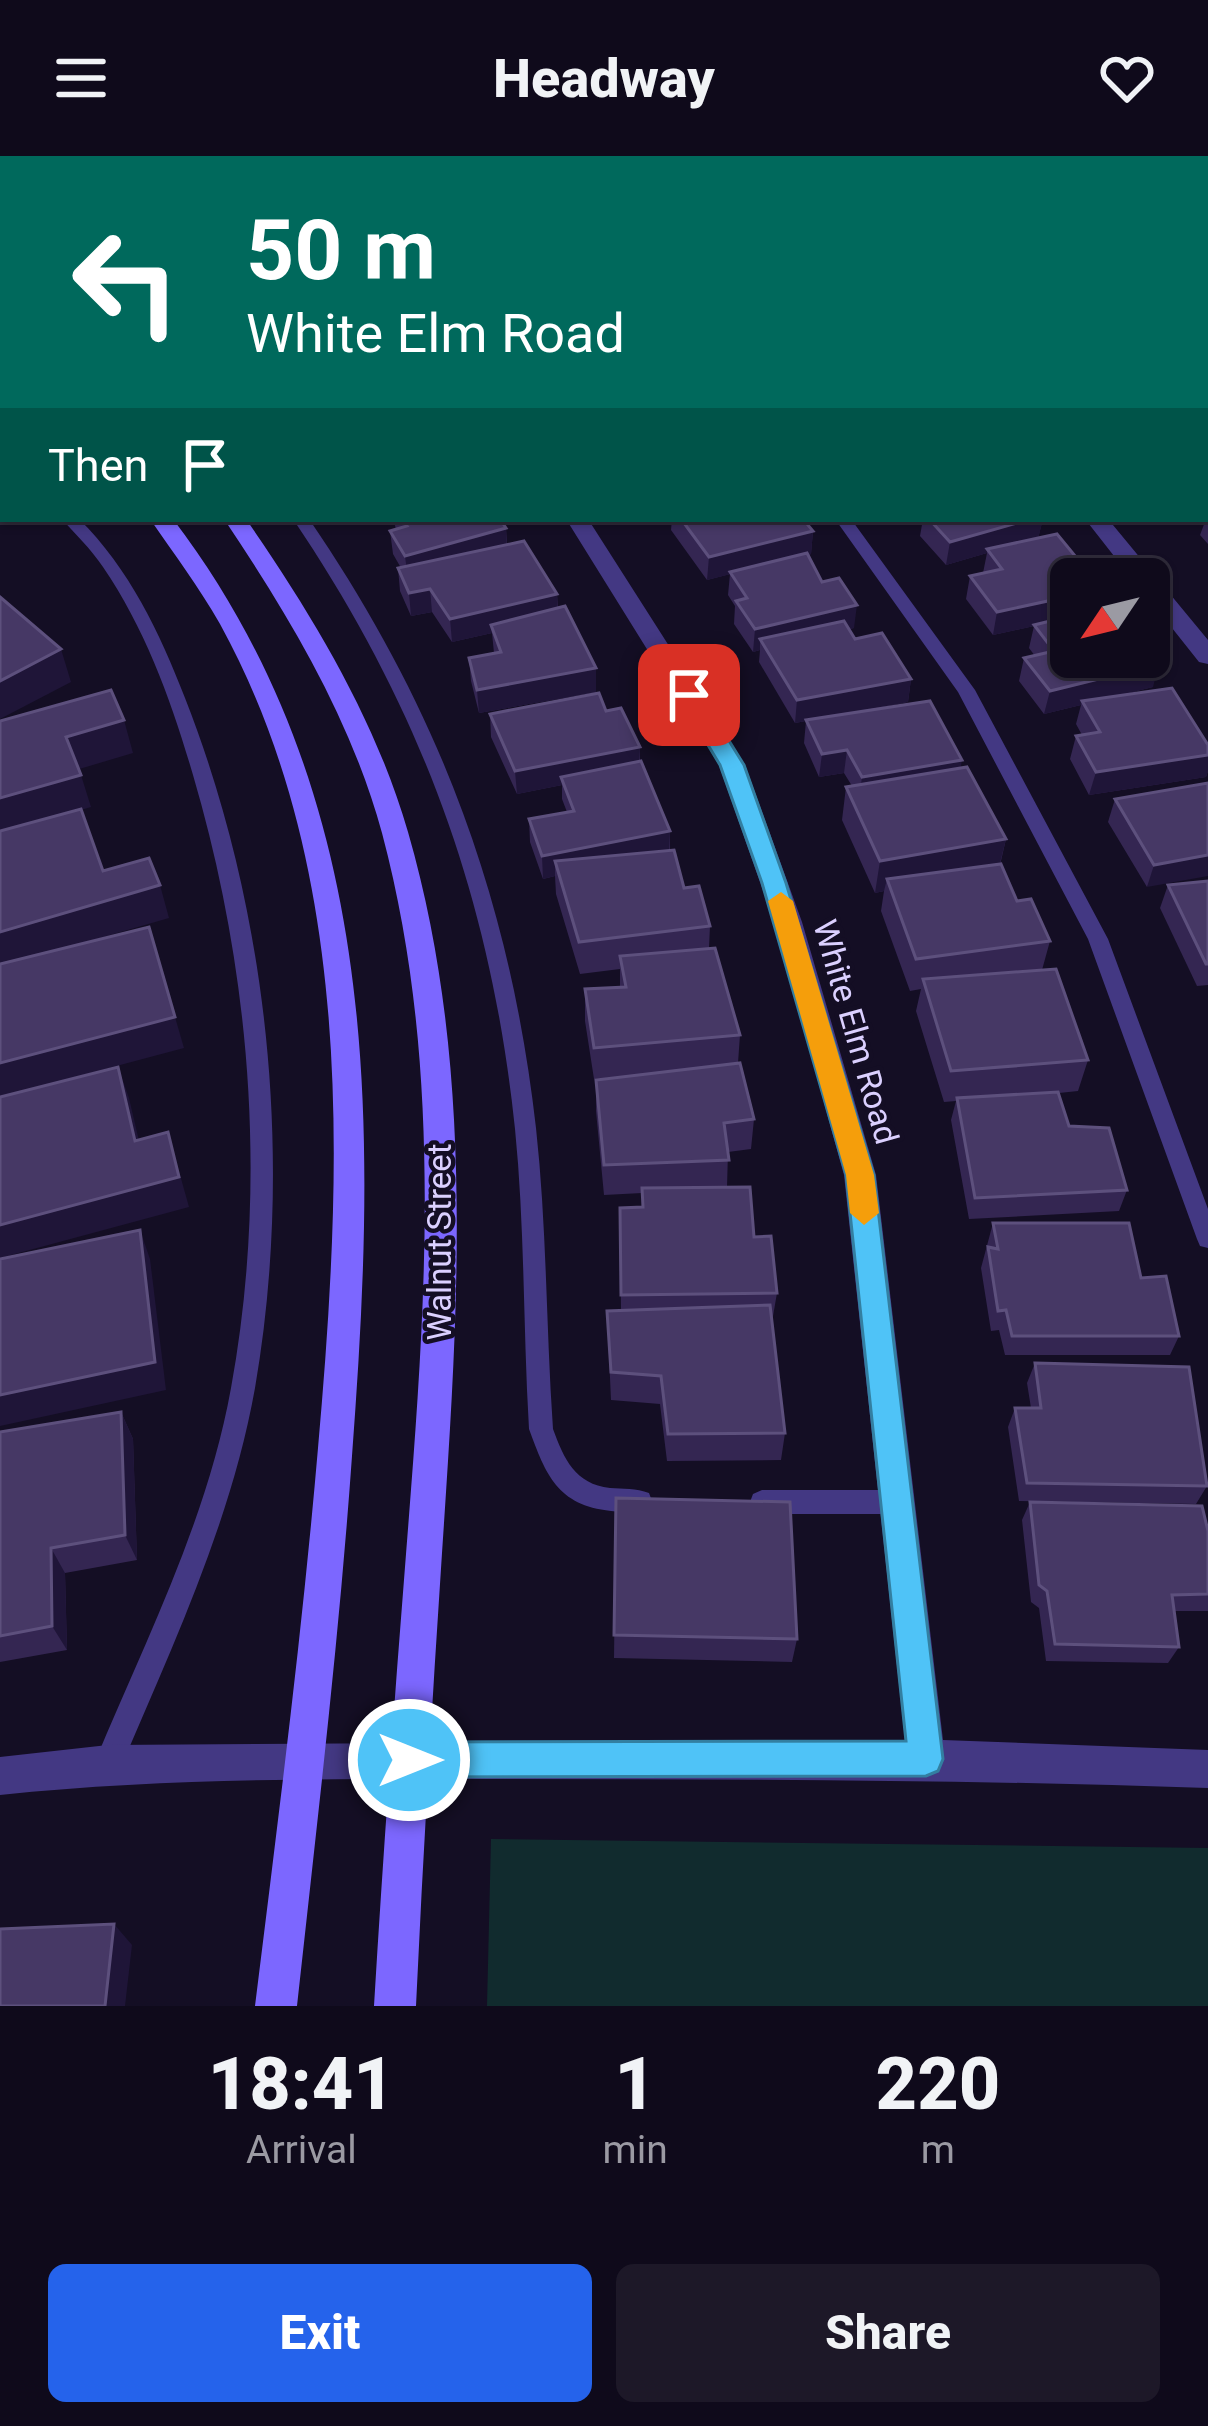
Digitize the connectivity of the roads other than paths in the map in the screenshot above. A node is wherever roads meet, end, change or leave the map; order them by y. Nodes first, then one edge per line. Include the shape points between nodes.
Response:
1 (72, 522) edge
2 (163, 522) edge
3 (237, 522) edge
4 (303, 522) edge
5 (579, 522) edge
6 (845, 522) edge
7 (1098, 522) edge
8 (1128, 558) edge
9 (1170, 609) edge
10 (1208, 656) edge
11 (1208, 1239) edge
12 (662, 1501) edge
13 (733, 1502) edge
14 (897, 1502) junction
15 (926, 1759) junction
16 (304, 1760) junction
17 (409, 1760) junction
18 (108, 1764) junction
19 (1208, 1768) edge
20 (0, 1776) edge
21 (276, 2006) edge
22 (395, 2006) edge

1 - 18 lane via 157,652 215,808 236,892 256,1108 255,1297 223,1472
2 - 16 main road via 216,600 278,726 344,1010 350,1213 338,1442
3 - 17 main road, Walnut Street via 358,731 387,813 426,991 445,1274
4 - 12 lane via 393,660 458,816 522,1094 541,1429 558,1477 600,1497
5 - 14 street, White Elm Road via 732,765 788,922 860,1175
6 - 11 lane via 966,690 1099,939
7 - 8 street
9 - 10 street
13 - 14 lane
14 - 15 street, White Elm Road
15 - 17 street
15 - 19 street
16 - 17 street
16 - 18 street
16 - 21 main road
17 - 22 main road, Walnut Street
18 - 20 street

